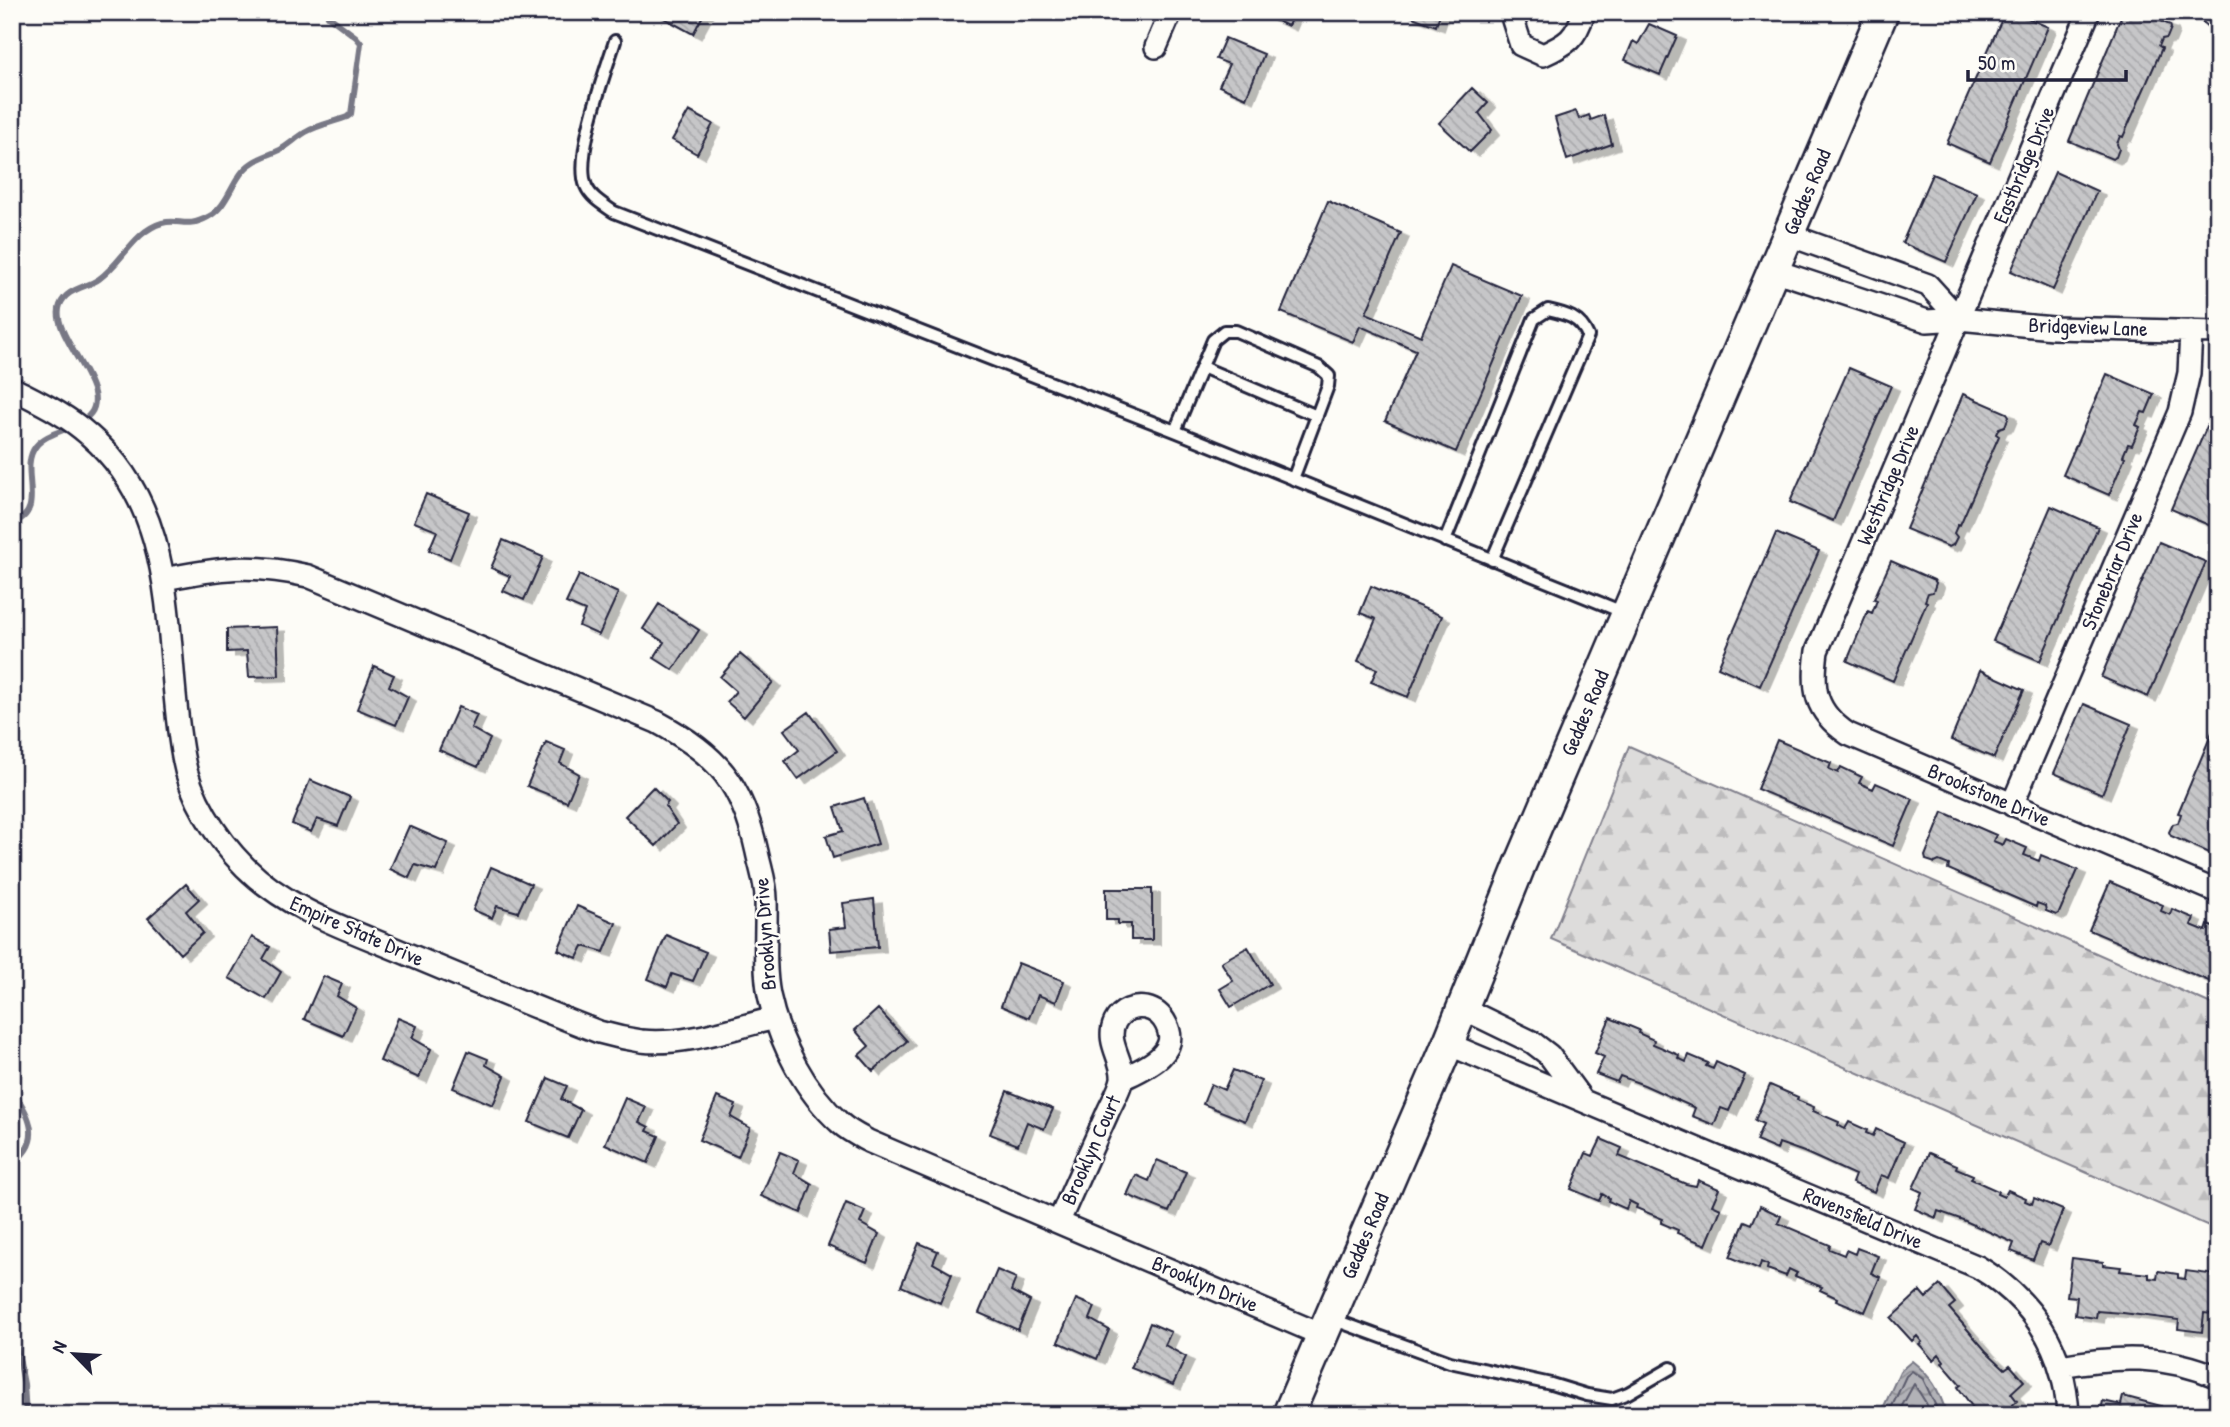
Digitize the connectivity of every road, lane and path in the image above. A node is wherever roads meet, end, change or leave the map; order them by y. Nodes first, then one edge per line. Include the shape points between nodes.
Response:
1 (1171, 12) edge
2 (1520, 12) edge
3 (1584, 12) edge
4 (1883, 12) edge
5 (2088, 12) edge
6 (2209, 12) edge
7 (2218, 20) edge
8 (615, 41) dead end
9 (1156, 47) dead end
10 (1789, 235) junction
11 (1773, 270) junction
12 (1959, 318) junction
13 (2191, 331) junction
14 (2218, 332) edge
15 (1202, 367) junction
16 (12, 388) edge
17 (1317, 416) junction
18 (1175, 431) junction
19 (1293, 479) junction
20 (1445, 541) junction
21 (1492, 560) junction
22 (164, 579) junction
23 (1627, 614) junction
24 (1817, 651) joint
25 (2012, 805) junction
26 (2218, 892) edge
27 (1462, 1008) junction
28 (775, 1017) junction
29 (1448, 1044) junction
30 (1122, 1079) dead end
31 (1581, 1099) junction
32 (1059, 1221) junction
33 (1326, 1327) junction
34 (2060, 1366) junction
35 (1671, 1367) dead end
36 (2218, 1377) edge
37 (1288, 1415) edge
38 (2068, 1415) edge

1 - 9 street
2 - 3 street via 1513,20 1521,45 1543,55 1570,43
4 - 10 main road, Geddes Road
5 - 12 street, Eastbridge Drive
6 - 7 street
8 - 18 lane via 582,164 586,187 596,200 614,212
10 - 11 main road, Geddes Road
10 - 12 street via 1928,285
11 - 12 street, Bridgeview Lane via 1927,321
11 - 23 main road, Geddes Road
12 - 13 street, Bridgeview Lane via 2053,328
12 - 24 street, Westbridge Drive
13 - 14 street, Bridgeview Lane
13 - 25 street, Stonebriar Drive via 2189,373 2180,412
15 - 17 lane
15 - 17 lane via 1213,340 1224,331 1236,331 1319,367 1329,376
15 - 18 lane
16 - 22 street, Empire State Drive via 74,422 110,455 152,526
17 - 19 lane
18 - 19 lane
19 - 20 lane
20 - 21 lane
20 - 21 lane via 1534,319 1548,310 1565,314 1583,325 1588,336
21 - 23 lane
22 - 28 street, Brooklyn Drive via 231,567 308,576 657,722 705,751 729,777 752,829 766,896 768,993
22 - 28 street, Empire State Drive via 183,758 194,793 223,841 263,884 313,914 599,1032 643,1041 672,1041
23 - 27 main road, Geddes Road
24 - 25 street, Brookstone Drive via 1817,698 1838,727
25 - 26 street, Brookstone Drive
27 - 29 main road, Geddes Road
27 - 31 street via 1549,1055
28 - 32 street, Brooklyn Drive via 806,1084 843,1125 868,1141
29 - 31 street, Ravensfield Drive
29 - 33 main road, Geddes Road
30 - 32 street, Brooklyn Court
31 - 34 street, Ravensfield Drive via 1978,1267 2010,1288 2028,1308
32 - 33 street, Brooklyn Drive
33 - 35 lane via 1450,1362 1612,1399
33 - 37 main road, Geddes Road
34 - 36 street via 2143,1358
34 - 38 street, Ravensfield Drive

